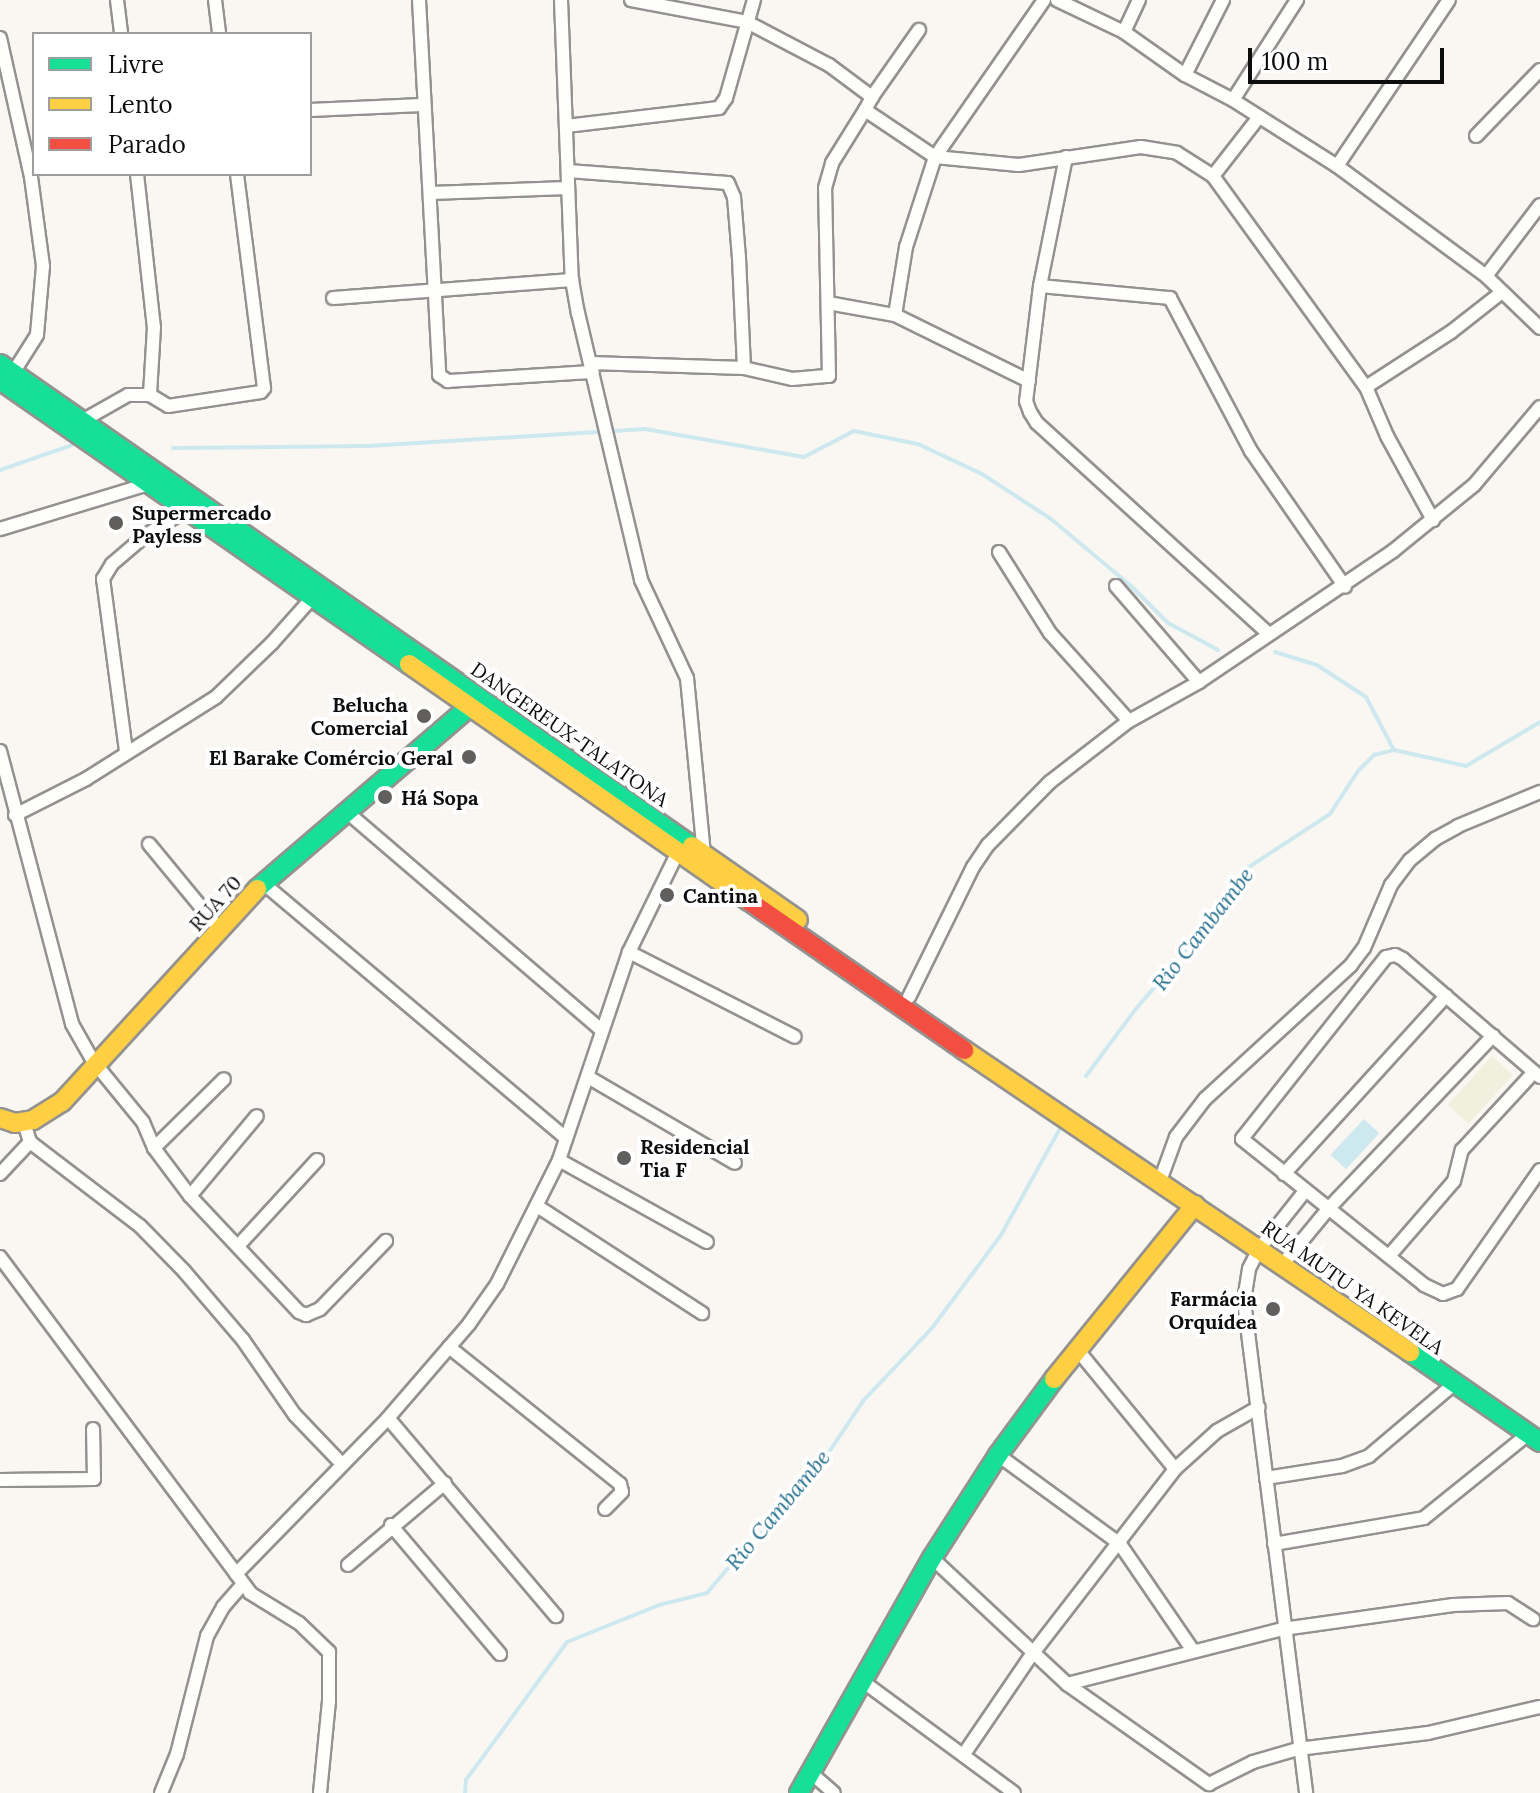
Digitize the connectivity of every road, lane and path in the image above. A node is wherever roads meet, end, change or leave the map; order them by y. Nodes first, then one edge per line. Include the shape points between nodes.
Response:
1 (117, 0) edge
2 (215, 0) edge
3 (419, 0) edge
4 (561, 0) edge
5 (631, 0) edge
6 (754, 0) edge
7 (1044, 0) edge
8 (1057, 0) edge
9 (1139, 0) edge
10 (1223, 0) edge
11 (1297, 0) edge
12 (1449, 0) edge
13 (682, 4) edge
14 (747, 22) junction
15 (919, 30) dead end
16 (121, 32) edge
17 (219, 32) edge
18 (1124, 32) junction
19 (0, 38) edge
20 (1540, 70) edge
21 (1185, 75) junction
22 (872, 97) junction
23 (1233, 100) junction
24 (422, 105) junction
25 (312, 110) edge
26 (865, 110) junction
27 (1259, 117) junction
28 (566, 126) junction
29 (1476, 136) dead end
30 (935, 157) junction
31 (1066, 157) junction
32 (1337, 166) junction
33 (568, 171) junction
34 (32, 175) edge
35 (32, 176) edge
36 (137, 176) edge
37 (237, 176) edge
38 (1213, 176) junction
39 (568, 188) junction
40 (430, 193) junction
41 (1540, 205) edge
42 (1486, 276) junction
43 (572, 280) junction
44 (1040, 286) junction
45 (434, 289) junction
46 (1502, 292) junction
47 (333, 298) dead end
48 (828, 303) junction
49 (895, 315) junction
50 (1540, 328) edge
51 (592, 368) junction
52 (744, 368) junction
53 (4, 372) edge
54 (1029, 381) junction
55 (1366, 387) junction
56 (150, 395) junction
57 (1538, 413) edge
58 (82, 421) junction
59 (148, 484) junction
60 (186, 510) junction
61 (1433, 520) junction
62 (0, 529) edge
63 (999, 552) dead end
64 (1116, 586) dead end
65 (1345, 587) junction
66 (312, 598) junction
67 (1268, 633) junction
68 (1199, 682) junction
69 (469, 707) junction
70 (1129, 721) junction
71 (126, 751) junction
72 (1, 756) edge
73 (1540, 792) edge
74 (347, 812) junction
75 (15, 815) junction
76 (149, 844) dead end
77 (678, 852) junction
78 (704, 855) junction
79 (263, 883) junction
80 (220, 930) junction
81 (629, 952) junction
82 (1446, 996) junction
83 (909, 997) junction
84 (601, 1030) junction
85 (1493, 1036) junction
86 (795, 1037) dead end
87 (97, 1067) junction
88 (1537, 1074) edge
89 (588, 1077) junction
90 (224, 1079) dead end
91 (1024, 1085) junction
92 (257, 1116) dead end
93 (0, 1118) edge
94 (24, 1123) junction
95 (566, 1138) junction
96 (30, 1142) junction
97 (154, 1148) junction
98 (317, 1160) dead end
99 (559, 1160) junction
100 (735, 1163) dead end
101 (1142, 1168) joint
102 (1540, 1170) edge
103 (0, 1174) edge
104 (1284, 1174) junction
105 (1160, 1181) junction
106 (1305, 1191) junction
107 (190, 1196) junction
108 (1195, 1205) junction
109 (537, 1206) junction
110 (1329, 1208) junction
111 (386, 1241) dead end
112 (707, 1242) dead end
113 (238, 1246) junction
114 (1259, 1249) junction
115 (1389, 1256) junction
116 (0, 1257) edge
117 (1282, 1265) junction
118 (702, 1313) dead end
119 (449, 1347) junction
120 (1076, 1348) junction
121 (1454, 1384) junction
122 (1259, 1407) junction
123 (388, 1418) junction
124 (93, 1429) dead end
125 (1534, 1438) edge
126 (998, 1455) junction
127 (342, 1464) junction
128 (1175, 1469) junction
129 (1266, 1478) junction
130 (0, 1480) edge
131 (445, 1483) junction
132 (605, 1509) dead end
133 (391, 1525) junction
134 (1120, 1544) junction
135 (1274, 1544) junction
136 (932, 1558) junction
137 (348, 1565) dead end
138 (240, 1579) junction
139 (556, 1616) dead end
140 (1533, 1619) dead end
141 (1283, 1629) junction
142 (1192, 1649) junction
143 (1033, 1653) junction
144 (500, 1654) dead end
145 (865, 1683) junction
146 (1067, 1684) junction
147 (1540, 1707) edge
148 (1298, 1749) junction
149 (964, 1754) junction
150 (811, 1773) junction
151 (999, 1781) junction
152 (161, 1793) edge
153 (320, 1793) edge
154 (799, 1793) edge
155 (834, 1793) edge
156 (990, 1793) edge
157 (1014, 1793) edge
158 (1306, 1793) edge

1 - 16 street
2 - 17 street
3 - 24 street
4 - 28 street
5 - 13 street
6 - 14 street
7 - 30 street
8 - 18 street
9 - 18 street
10 - 21 street
11 - 23 street
12 - 32 street
13 - 14 street
14 - 22 street via 829,65
14 - 28 street via 719,108
15 - 22 street
18 - 21 street
19 - 34 street
20 - 29 street
21 - 23 street
22 - 26 street
23 - 27 street
24 - 25 street
24 - 40 street
26 - 30 street
26 - 48 street via 832,163 825,188
27 - 32 street
27 - 38 street
28 - 33 street
30 - 31 street via 1019,165
30 - 49 street via 906,247
31 - 38 street via 1156,148 1177,153
31 - 44 street
32 - 42 street
33 - 39 street
33 - 52 street via 728,183 734,197
35 - 53 street via 42,285 34,342
36 - 56 street via 154,327
37 - 56 street via 264,388 168,406
38 - 55 street
39 - 40 street
39 - 43 street
40 - 45 street
41 - 42 street
42 - 46 street
43 - 45 street
43 - 51 street
44 - 54 street
44 - 65 street via 1170,298 1251,451
45 - 47 street
45 - 51 street via 442,380
46 - 50 street
46 - 55 street
48 - 49 street
48 - 52 street via 829,376 775,378
49 - 54 street
51 - 52 street
51 - 78 street via 641,580 687,678
53 - 58 main road, DANGEREUX-TALATONA
53 - 59 main road, DANGEREUX-TALATONA
54 - 67 street via 1026,401 1037,423
55 - 61 street
56 - 58 street via 128,395
57 - 61 street via 1502,457
58 - 78 main road, DANGEREUX-TALATONA
59 - 60 main road, DANGEREUX-TALATONA
59 - 62 street
60 - 66 main road, DANGEREUX-TALATONA
60 - 71 street via 146,535 112,564 103,579
61 - 65 street
63 - 70 street via 1050,633
64 - 68 street
65 - 67 street
66 - 69 main road, DANGEREUX-TALATONA
66 - 71 street via 216,697
67 - 68 street
68 - 70 street
69 - 74 main road, RUA 70
69 - 77 main road, DANGEREUX-TALATONA
70 - 83 street via 1050,782 988,845
71 - 75 street
72 - 75 street
73 - 105 street via 1458,826 1410,860 1391,885 1364,948 1205,1099 1176,1137
74 - 79 main road, RUA 70
74 - 84 street
75 - 87 street via 72,1024
76 - 80 street
77 - 81 street
77 - 91 main road, DANGEREUX-TALATONA
78 - 83 main road, DANGEREUX-TALATONA
79 - 80 main road, RUA 70
79 - 95 street
80 - 87 main road, RUA 70
81 - 84 street
81 - 86 street
82 - 85 street
82 - 104 street
82 - 104 street via 1395,955 1378,963 1242,1137
83 - 91 main road, DANGEREUX-TALATONA
84 - 89 street
85 - 88 street
85 - 110 street
87 - 94 main road, RUA 70 via 52,1110
87 - 97 street via 143,1122
88 - 115 street via 1462,1150 1454,1181
89 - 95 street
89 - 100 street
90 - 97 street
91 - 101 main road, DANGEREUX-TALATONA
92 - 107 street
93 - 94 main road
94 - 96 street
95 - 99 street
96 - 103 street
96 - 127 street via 151,1236 216,1307 295,1415
97 - 107 street
98 - 113 street
99 - 109 street
99 - 112 street
101 - 105 main road, RUA MUTU YA KEVELA
102 - 115 street via 1452,1293 1424,1285
104 - 106 street
105 - 108 main road, RUA MUTU YA KEVELA
106 - 110 street
106 - 114 street
107 - 113 street
108 - 114 main road, RUA MUTU YA KEVELA
108 - 120 main road
109 - 118 street
109 - 119 street via 497,1284
110 - 115 street
110 - 117 street
111 - 113 street via 320,1309 306,1315
114 - 117 main road, RUA MUTU YA KEVELA
114 - 122 street via 1249,1269 1244,1301
116 - 138 street
117 - 121 main road, RUA MUTU YA KEVELA
119 - 123 street
119 - 132 street via 620,1484 622,1492
120 - 126 main road
120 - 128 street
121 - 125 main road, RUA MUTU YA KEVELA
121 - 129 street via 1369,1456 1342,1466
122 - 128 street via 1217,1431
122 - 129 street
123 - 127 street
123 - 131 street
124 - 130 street via 94,1479
125 - 135 street via 1424,1518
126 - 134 street
126 - 136 main road
127 - 138 street
128 - 134 street
129 - 135 street
131 - 133 street
131 - 139 street
133 - 137 street
133 - 144 street
134 - 142 street
134 - 143 street
135 - 141 street
136 - 143 street
136 - 145 main road
138 - 152 street via 207,1636 177,1754
138 - 153 street via 260,1601 299,1623 329,1652
140 - 141 street via 1508,1603 1483,1602
141 - 142 street
141 - 148 street
142 - 146 street
143 - 146 street
143 - 149 street
145 - 149 street
145 - 150 main road
146 - 148 street via 1209,1784 1253,1762
147 - 148 street via 1428,1733
148 - 158 street
149 - 151 street
150 - 154 main road
150 - 155 street
151 - 156 street
151 - 157 street

